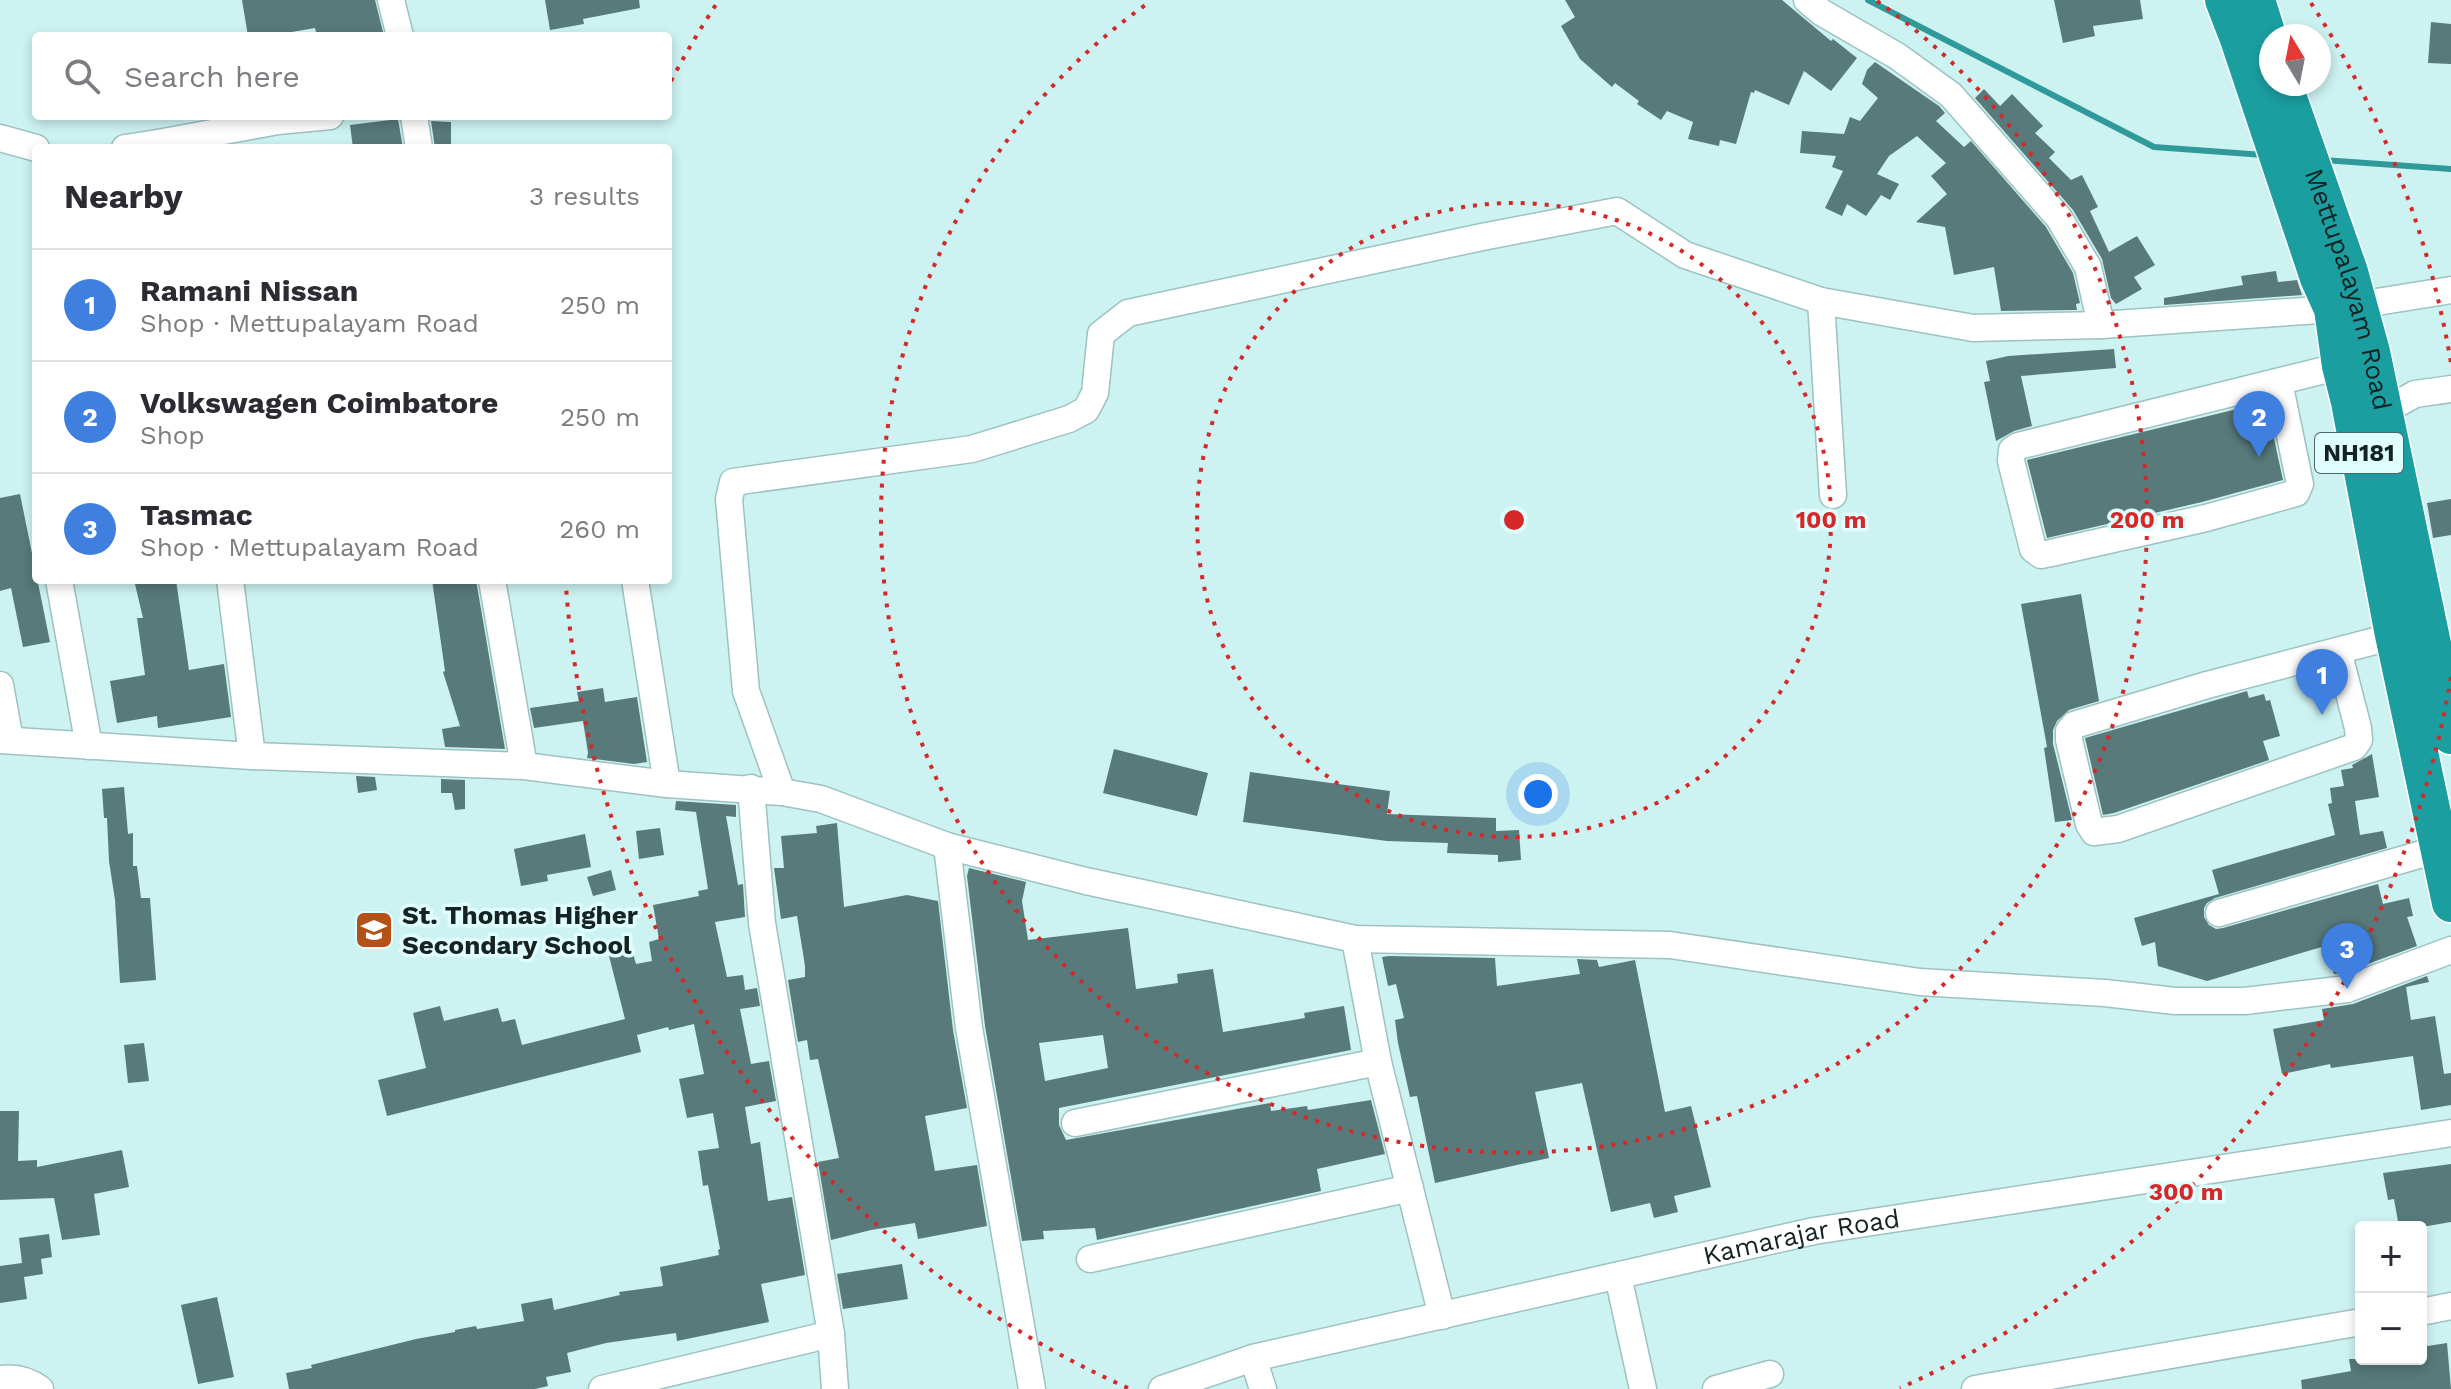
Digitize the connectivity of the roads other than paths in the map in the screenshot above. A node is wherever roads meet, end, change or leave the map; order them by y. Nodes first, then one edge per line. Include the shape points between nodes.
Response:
1 (391, 0) edge
2 (1807, 0) edge
3 (2224, 0) edge
4 (2258, 30) edge
5 (399, 32) edge
6 (2286, 96) edge
7 (288, 120) edge
8 (415, 120) edge
9 (0, 138) edge
10 (168, 144) edge
11 (418, 144) edge
12 (32, 147) edge
13 (2451, 290) edge
14 (2340, 291) junction
15 (1821, 301) junction
16 (2101, 325) junction
17 (2341, 366) junction
18 (2279, 382) junction
19 (2451, 389) edge
20 (2383, 412) junction
21 (1833, 495) dead end
22 (60, 584) edge
23 (230, 584) edge
24 (493, 584) edge
25 (636, 584) edge
26 (2393, 633) junction
27 (2338, 651) junction
28 (0, 685) edge
29 (2445, 685) edge
30 (2451, 735) edge
31 (5, 740) edge
32 (89, 746) junction
33 (252, 756) junction
34 (524, 766) junction
35 (667, 784) junction
36 (751, 788) junction
37 (782, 792) junction
38 (947, 846) junction
39 (2439, 849) junction
40 (2451, 903) edge
41 (2219, 913) dead end
42 (1355, 939) junction
43 (2451, 950) edge
44 (1378, 1062) junction
45 (1075, 1123) dead end
46 (2451, 1133) edge
47 (1410, 1188) junction
48 (1090, 1259) dead end
49 (1618, 1276) junction
50 (2451, 1306) edge
51 (2427, 1311) edge
52 (1442, 1316) junction
53 (2355, 1323) edge
54 (831, 1334) junction
55 (1253, 1358) junction
56 (1770, 1374) dead end
57 (0, 1379) edge
58 (40, 1389) edge
59 (602, 1389) edge
60 (835, 1389) edge
61 (1032, 1389) edge
62 (1162, 1389) edge
63 (1263, 1389) edge
64 (1643, 1389) edge
65 (1716, 1389) edge
66 (1975, 1389) edge

1 - 5 street
2 - 16 street via 1951,95 2059,218 2088,267
3 - 4 highway, Mettupalayam Road
4 - 14 highway, Mettupalayam Road / NH181
6 - 14 highway, Mettupalayam Road / NH181
7 - 10 street
8 - 11 street
9 - 12 street
13 - 14 street
14 - 16 street
14 - 17 highway, NH181
14 - 20 highway, Mettupalayam Road / NH181 via 2371,352
15 - 16 street via 1973,328
15 - 21 street
15 - 37 street via 1685,255 1617,211 1128,313 1101,334 1095,393 1086,410 1069,419 972,449 733,482 729,499 746,691
17 - 18 street
17 - 26 highway, NH181
18 - 18 street via 2012,450 2033,549 2041,555 2051,553 2296,493 2300,484
19 - 20 street via 2415,394
20 - 29 highway, Mettupalayam Road / NH181
22 - 32 street
23 - 33 street
24 - 34 street
25 - 35 street
26 - 27 street
26 - 39 highway, NH181
27 - 27 street via 2074,725 2069,740 2094,832 2118,829 2354,747 2358,728
28 - 31 street
29 - 30 highway, Mettupalayam Road / NH181
31 - 32 street
32 - 33 street
33 - 34 street
34 - 35 street
35 - 36 street
36 - 37 street
36 - 54 street via 762,923
37 - 38 street via 821,799
38 - 42 street
38 - 61 street via 969,1028
39 - 40 highway, NH181
39 - 41 street
42 - 43 street via 1670,945 1920,982 2189,1001 2245,1001 2347,989
42 - 44 street
44 - 45 street
44 - 47 street
46 - 49 street, Kamarajar Road via 1814,1231
47 - 48 street
47 - 52 street
49 - 52 street, Kamarajar Road
49 - 64 street
50 - 51 street
52 - 55 street, Kamarajar Road
53 - 66 street
54 - 59 street
54 - 60 street
55 - 62 street, Kamarajar Road
55 - 63 street
56 - 65 street
57 - 58 street

